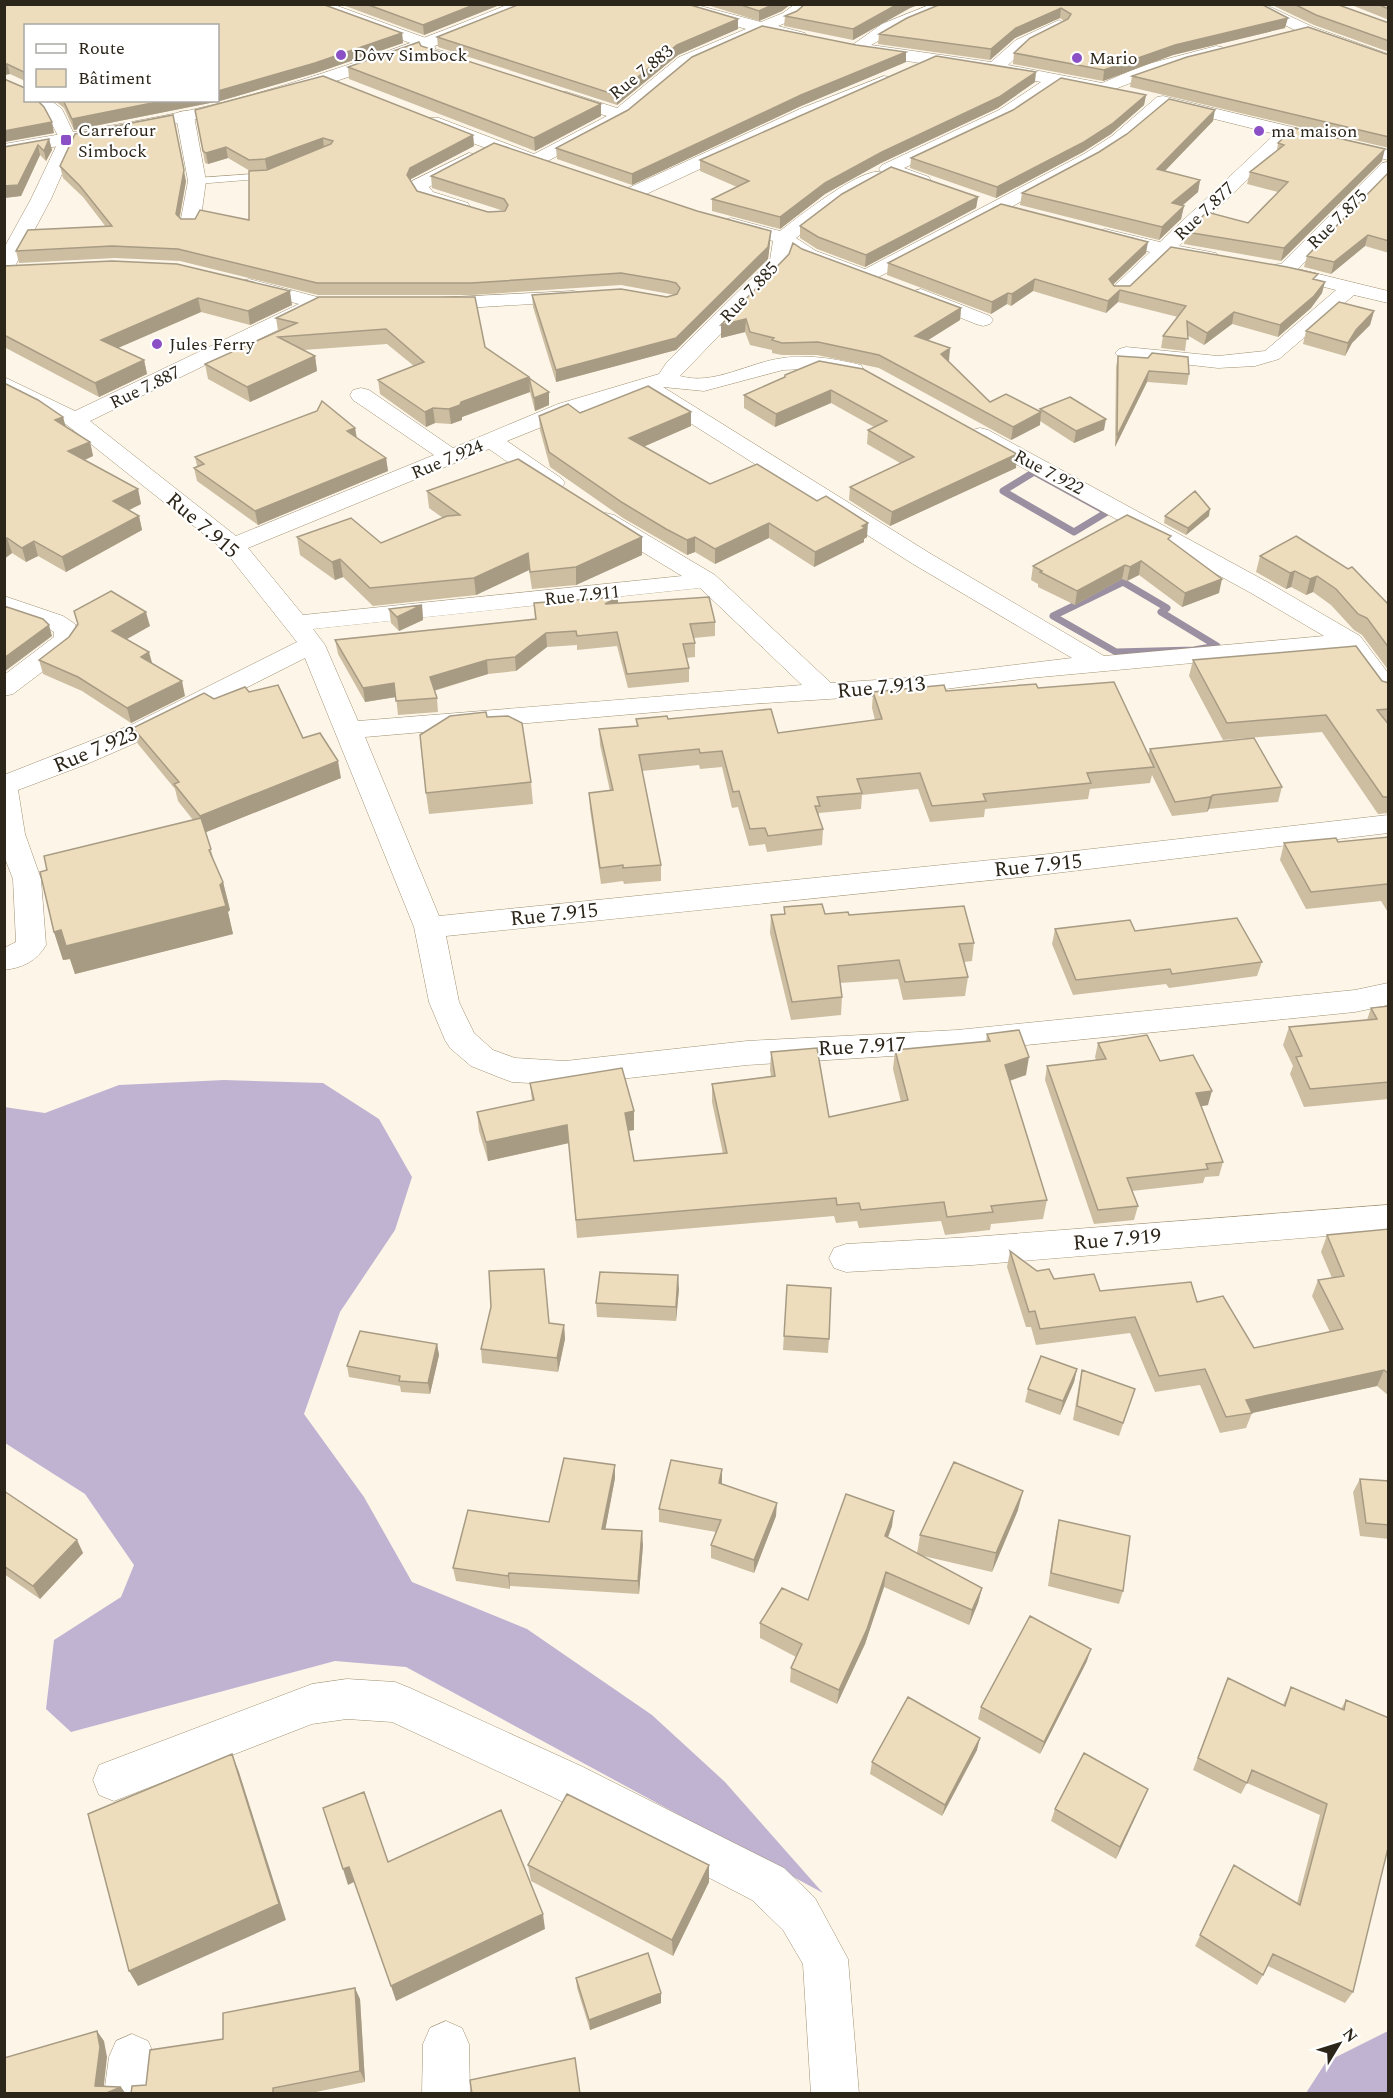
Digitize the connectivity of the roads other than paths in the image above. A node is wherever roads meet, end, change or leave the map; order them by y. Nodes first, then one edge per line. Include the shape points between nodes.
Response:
1 (315, 4) edge
2 (525, 4) edge
3 (806, 4) edge
4 (947, 4) edge
5 (1250, 4) edge
6 (687, 6) edge
7 (1059, 25) edge
8 (759, 28) junction
9 (1307, 30) junction
10 (1285, 36) edge
11 (815, 40) edge
12 (428, 44) junction
13 (836, 44) edge
14 (856, 48) junction
15 (1231, 48) edge
16 (1389, 59) edge
17 (934, 60) junction
18 (473, 66) edge
19 (994, 68) junction
20 (324, 78) junction
21 (1056, 79) junction
22 (1105, 88) junction
23 (352, 90) edge
24 (549, 92) edge
25 (1163, 101) junction
26 (41, 102) edge
27 (416, 115) edge
28 (621, 115) junction
29 (185, 116) junction
30 (1288, 131) junction
31 (68, 140) junction
32 (494, 145) junction
33 (4, 150) edge
34 (1389, 155) edge
35 (536, 160) junction
36 (1389, 167) edge
37 (558, 168) edge
38 (888, 169) junction
39 (278, 173) edge
40 (196, 181) junction
41 (612, 187) edge
42 (943, 188) edge
43 (633, 193) junction
44 (976, 199) edge
45 (654, 200) edge
46 (998, 207) junction
47 (474, 210) edge
48 (1019, 213) edge
49 (716, 220) edge
50 (190, 224) edge
51 (1083, 230) edge
52 (783, 238) junction
53 (1164, 249) junction
54 (7, 261) edge
55 (1231, 261) edge
56 (1253, 265) edge
57 (28, 270) edge
58 (1286, 270) junction
59 (866, 276) junction
60 (230, 280) edge
61 (1351, 287) junction
62 (1119, 292) edge
63 (598, 295) edge
64 (1389, 297) edge
65 (408, 304) edge
66 (983, 320) dead end
67 (1126, 353) dead end
68 (870, 375) edge
69 (4, 383) edge
70 (657, 383) junction
71 (361, 395) dead end
72 (75, 420) junction
73 (964, 426) edge
74 (491, 440) junction
75 (451, 457) junction
76 (233, 546) junction
77 (706, 580) junction
78 (4, 603) edge
79 (296, 623) junction
80 (1351, 641) junction
81 (312, 645) junction
82 (1098, 663) junction
83 (4, 688) edge
84 (1389, 690) edge
85 (825, 692) junction
86 (349, 730) junction
87 (4, 787) edge
88 (1389, 824) edge
89 (429, 927) junction
90 (4, 959) edge
91 (1389, 994) edge
92 (1389, 1218) edge
93 (846, 1258) dead end
94 (114, 1780) dead end
95 (446, 2044) dead end
96 (446, 2094) edge
97 (835, 2094) edge

1 - 12 street
2 - 12 main road
3 - 8 street, Rue 7.883
4 - 14 street via 880,31
5 - 9 street
6 - 8 street
7 - 19 street via 1022,42
8 - 11 street
8 - 28 street, Rue 7.883 via 685,61
9 - 10 street
9 - 16 street
12 - 18 street via 429,52
12 - 20 main road
13 - 14 street
14 - 17 street
15 - 22 street via 1174,62
17 - 19 street
17 - 43 street via 817,108
19 - 21 street
20 - 23 street
20 - 29 main road
21 - 22 street
21 - 38 street, Rue 7.885 via 1005,114
22 - 25 street
24 - 28 street
25 - 30 street
25 - 46 street via 1118,140 1090,158
26 - 31 street via 56,113
27 - 32 street
28 - 35 street, Rue 7.883
29 - 31 main road
29 - 40 street
30 - 34 street
30 - 53 street, Rue 7.877
31 - 33 main road
31 - 54 main road
32 - 35 street
32 - 47 street via 419,185 426,196
35 - 37 street
36 - 58 street, Rue 7.875
38 - 42 street
38 - 52 street, Rue 7.885 via 833,200
39 - 40 lane via 259,178
40 - 50 street
41 - 43 street
43 - 45 street
44 - 46 street
46 - 48 street
46 - 59 street
49 - 52 street
51 - 53 street
52 - 59 street via 809,255
52 - 70 street, Rue 7.885 via 780,261
53 - 55 street
53 - 62 street, Rue 7.877
54 - 57 street
56 - 58 street
58 - 61 street
59 - 66 street
60 - 72 street, Rue 7.887 via 327,303
61 - 64 street
61 - 67 street via 1272,355 1260,359 1215,361
63 - 65 street
68 - 70 street via 804,363 782,364 704,385
69 - 72 street, Rue 7.915
70 - 74 street via 566,409
70 - 82 street via 738,445 922,560
71 - 75 street
72 - 76 street, Rue 7.915
73 - 80 street, Rue 7.922
74 - 75 street, Rue 7.924
74 - 77 street, Rue 7.924 via 576,499
75 - 76 street, Rue 7.924
76 - 79 street, Rue 7.915
77 - 79 street, Rue 7.911
77 - 85 street
78 - 83 street via 54,621 66,629 67,638
79 - 81 street, Rue 7.915
80 - 82 street, Rue 7.913
80 - 84 street
81 - 86 street, Rue 7.915
81 - 87 street, Rue 7.923 via 140,731
82 - 85 street, Rue 7.913
85 - 86 street, Rue 7.913
86 - 89 street, Rue 7.915
87 - 90 street via 11,834 27,879 31,945 24,953
88 - 89 street, Rue 7.915 via 1031,866
89 - 91 street, Rue 7.917 via 444,1002 461,1040 482,1058 512,1070 565,1073 747,1053 957,1041 1355,1001
92 - 93 street, Rue 7.919
94 - 97 street via 312,1704 347,1699 395,1702 566,1781 768,1884 799,1914 825,1959
95 - 96 street

